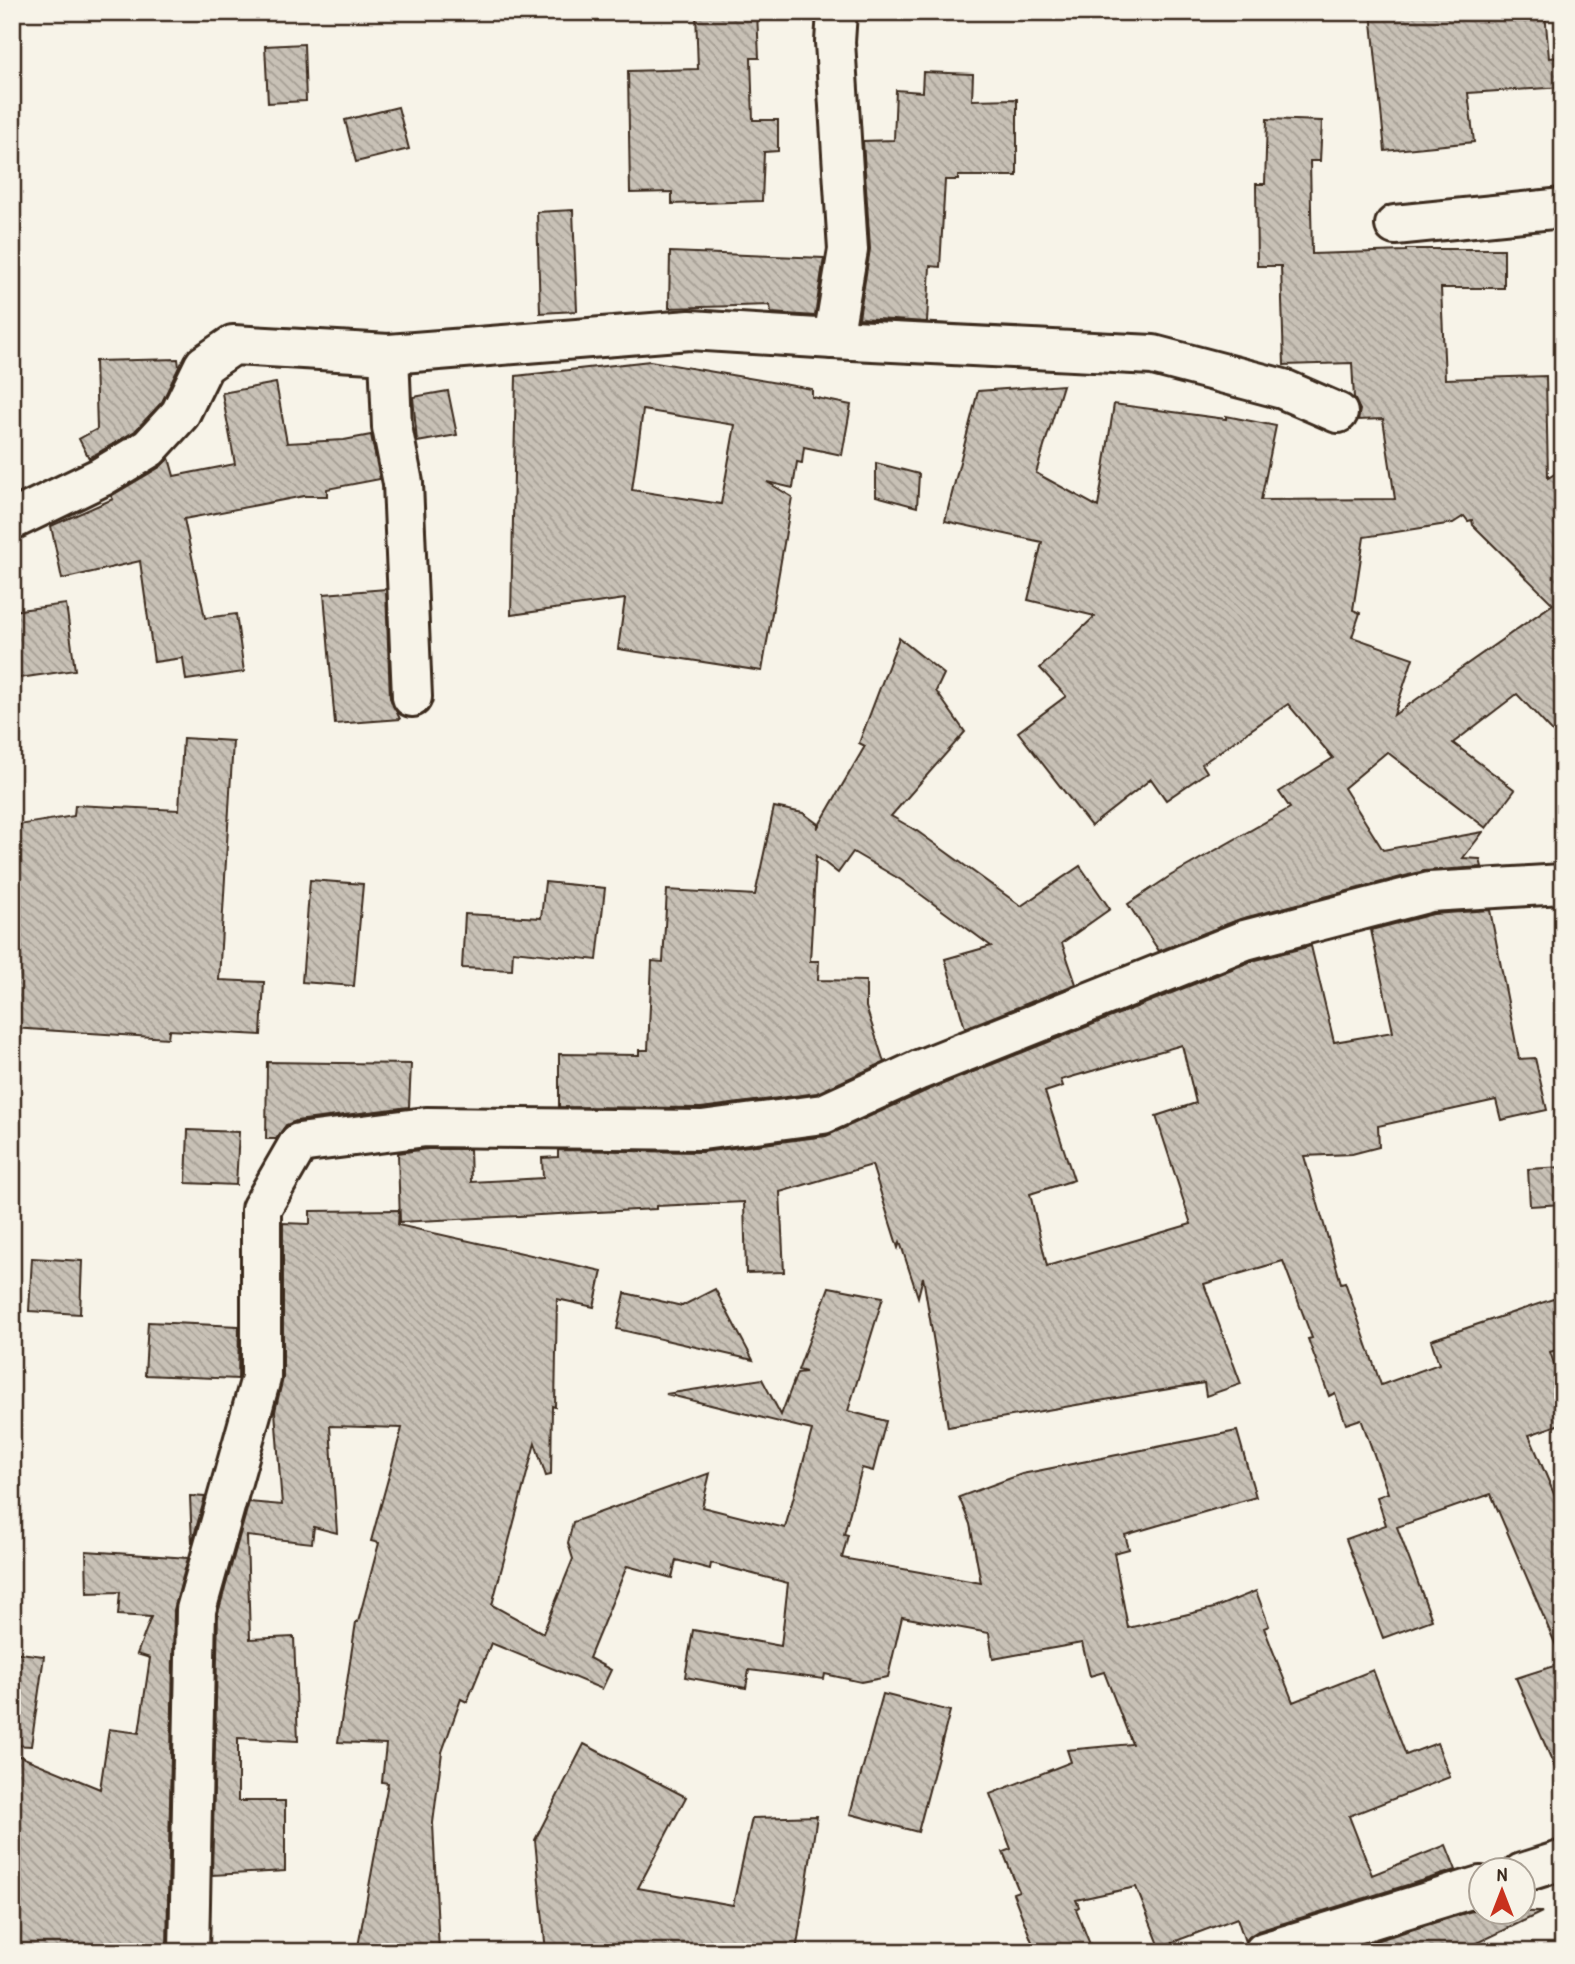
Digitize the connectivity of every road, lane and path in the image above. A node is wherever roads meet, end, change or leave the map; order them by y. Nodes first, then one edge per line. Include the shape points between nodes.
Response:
1 (837, 12) edge
2 (1563, 208) edge
3 (1395, 225) dead end
4 (833, 339) junction
5 (389, 354) junction
6 (1338, 413) dead end
7 (12, 520) edge
8 (412, 697) dead end
9 (1563, 884) edge
10 (1563, 1860) edge
11 (1536, 1868) edge
12 (1466, 1889) edge
13 (189, 1952) edge
14 (1264, 1952) edge

1 - 4 street via 848,250
2 - 3 street
4 - 5 street via 690,330
4 - 6 street via 1153,355 1283,389
5 - 7 street via 233,345 204,365 180,414 149,448
5 - 8 street via 392,427 402,483
9 - 13 street via 1430,892 1245,940 919,1070 823,1114 702,1130 426,1127 299,1143 261,1209 261,1378 197,1610
10 - 11 street
12 - 14 street

